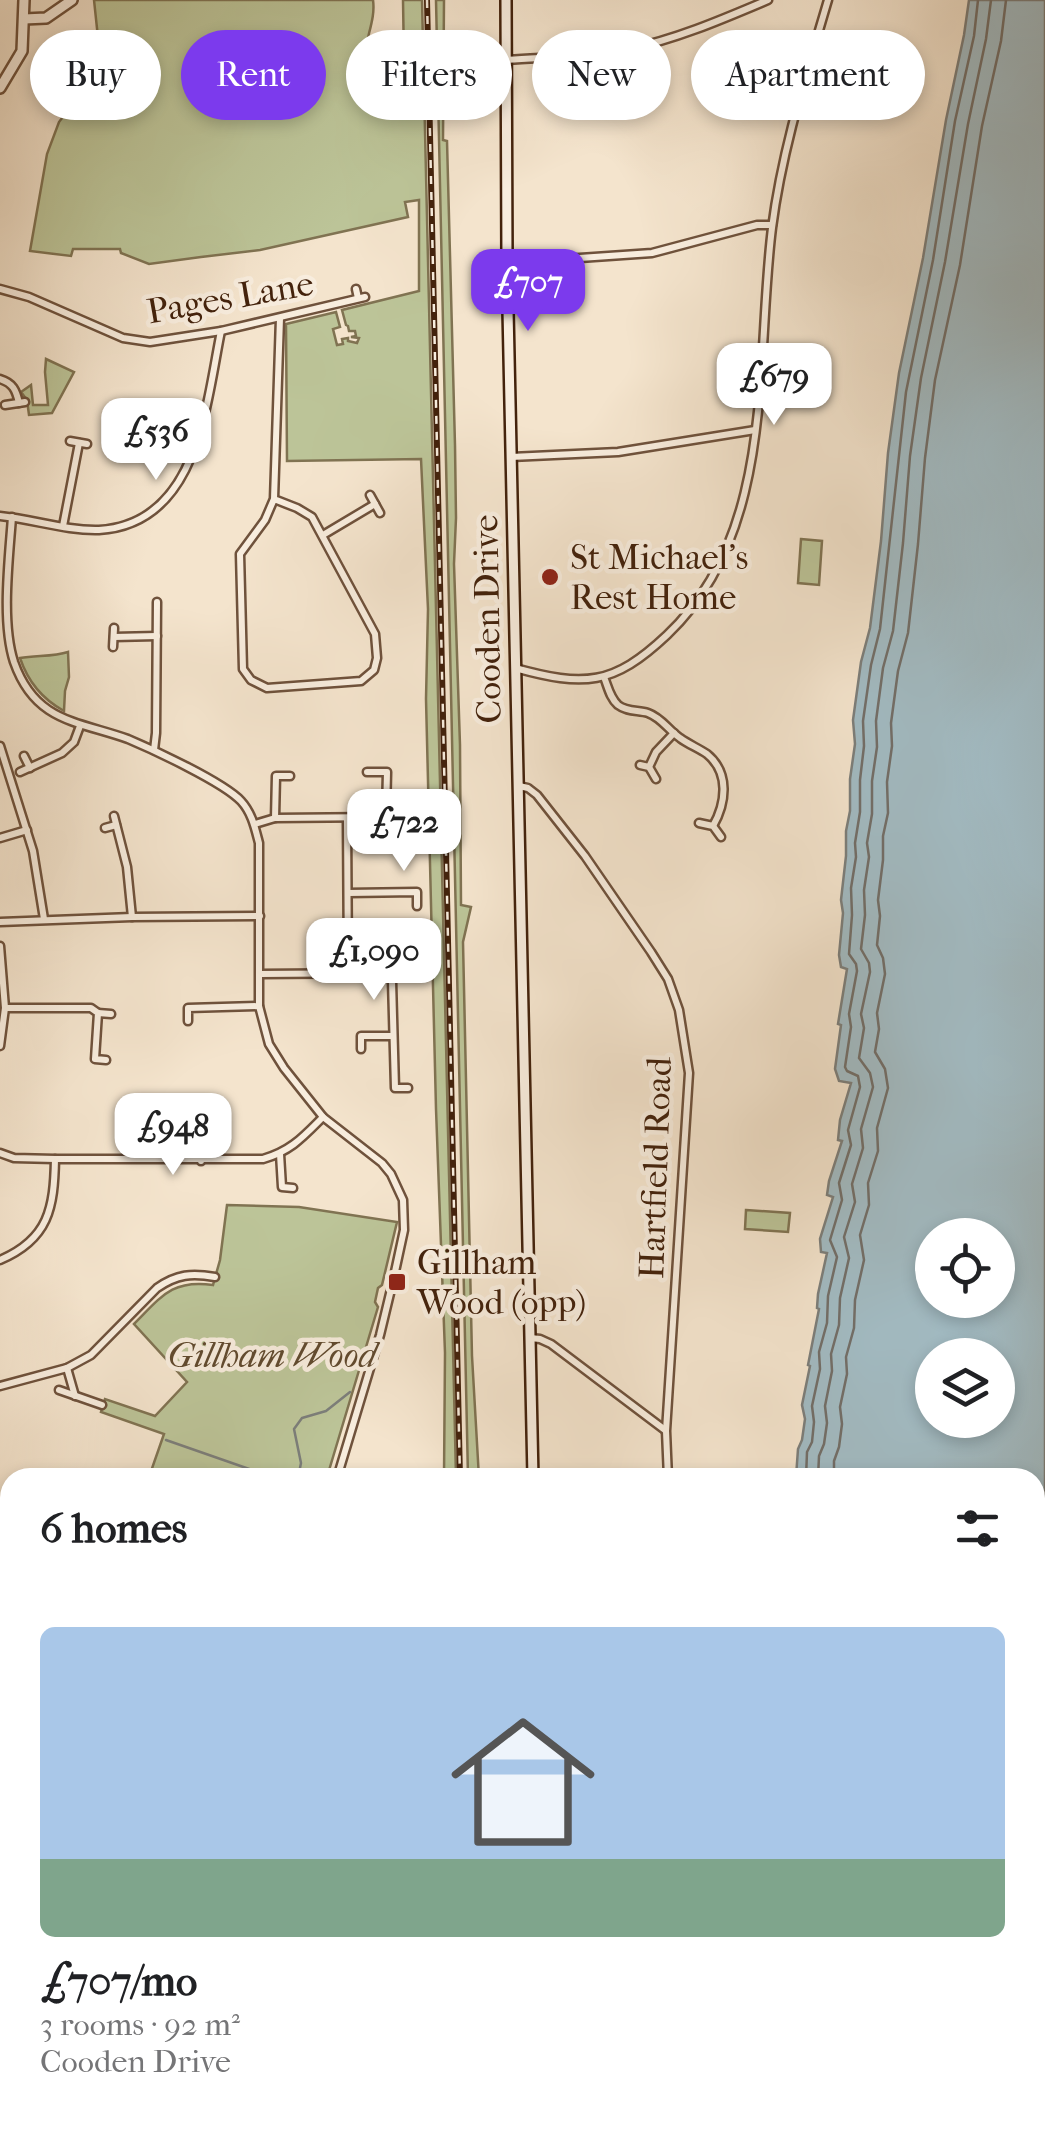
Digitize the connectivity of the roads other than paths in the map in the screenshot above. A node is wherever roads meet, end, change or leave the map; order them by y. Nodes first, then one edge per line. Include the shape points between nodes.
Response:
1 (24, 0) edge
2 (72, 0) edge
3 (506, 0) edge
4 (768, 0) edge
5 (828, 0) edge
6 (24, 18) junction
7 (506, 30) edge
8 (512, 60) edge
9 (0, 88) edge
10 (506, 120) edge
11 (772, 225) junction
12 (507, 263) junction
13 (0, 289) edge
14 (356, 289) dead end
15 (280, 318) junction
16 (221, 331) junction
17 (0, 379) edge
18 (5, 405) dead end
19 (756, 430) junction
20 (70, 441) dead end
21 (511, 458) junction
22 (370, 495) dead end
23 (274, 499) junction
24 (375, 504) junction
25 (380, 513) dead end
26 (0, 516) edge
27 (12, 517) junction
28 (63, 526) junction
29 (323, 535) junction
30 (158, 602) dead end
31 (114, 628) dead end
32 (157, 636) junction
33 (114, 638) junction
34 (113, 647) dead end
35 (516, 668) junction
36 (604, 677) junction
37 (80, 726) junction
38 (674, 734) junction
39 (0, 746) edge
40 (154, 750) junction
41 (24, 756) dead end
42 (30, 768) junction
43 (20, 772) dead end
44 (366, 772) dead end
45 (290, 776) dead end
46 (656, 779) dead end
47 (518, 786) junction
48 (275, 818) junction
49 (347, 819) junction
50 (699, 822) dead end
51 (254, 824) junction
52 (713, 826) junction
53 (105, 828) dead end
54 (27, 830) junction
55 (721, 837) dead end
56 (0, 838) edge
57 (348, 893) junction
58 (417, 906) dead end
59 (132, 916) junction
60 (260, 916) junction
61 (44, 919) junction
62 (0, 922) edge
63 (0, 946) edge
64 (348, 972) junction
65 (260, 974) junction
66 (260, 1006) junction
67 (5, 1008) junction
68 (98, 1013) junction
69 (111, 1014) dead end
70 (188, 1022) dead end
71 (393, 1036) junction
72 (0, 1046) edge
73 (360, 1049) dead end
74 (106, 1060) dead end
75 (408, 1088) dead end
76 (183, 1104) dead end
77 (201, 1104) junction
78 (212, 1104) dead end
79 (323, 1117) junction
80 (0, 1153) edge
81 (280, 1154) junction
82 (55, 1159) junction
83 (201, 1161) junction
84 (293, 1188) dead end
85 (0, 1260) edge
86 (215, 1276) dead end
87 (530, 1338) junction
88 (67, 1368) junction
89 (0, 1386) edge
90 (58, 1390) dead end
91 (76, 1396) junction
92 (102, 1405) dead end
93 (666, 1430) junction
94 (341, 1468) edge
95 (533, 1468) edge
96 (668, 1468) edge

1 - 6 main road
2 - 6 main road via 46,18
3 - 7 main road, Cooden Drive
4 - 8 street via 629,49
5 - 11 street
6 - 9 main road via 22,51
10 - 12 main road, Cooden Drive
11 - 12 street via 652,252
11 - 19 street
12 - 21 main road, Cooden Drive
13 - 16 street, Pages Lane via 123,338 150,342
14 - 15 street, Pages Lane via 362,298
15 - 16 street, Pages Lane
15 - 23 street
16 - 28 street via 203,424 174,490 124,526
17 - 18 street via 22,403
19 - 21 street via 618,452
19 - 36 street via 731,537 701,597 650,650
20 - 28 street via 83,443
21 - 35 main road, Cooden Drive
22 - 24 street
23 - 29 street via 312,517
23 - 29 street via 239,564 244,669 267,688 361,681 374,670 375,634
24 - 25 street
24 - 29 street
26 - 27 street
27 - 28 street
27 - 37 street via 13,658 36,699
30 - 32 street
31 - 33 street
32 - 33 street
32 - 40 street
33 - 34 street
35 - 36 street via 571,680
35 - 47 main road, Cooden Drive
36 - 38 street via 615,703 662,720
37 - 40 street
37 - 42 street via 74,742
38 - 46 street via 644,766
38 - 52 street via 716,763 724,794
39 - 54 street
40 - 51 street via 239,799
41 - 42 street
42 - 43 street
44 - 49 street via 387,772 386,813
45 - 48 street via 276,776
47 - 87 main road, Cooden Drive
47 - 93 street, Hartfield Road via 537,795 586,856 652,952 679,1010 689,1074
48 - 49 street
48 - 51 street
49 - 57 street
50 - 52 street
51 - 60 street
52 - 55 street
53 - 59 street via 115,820
54 - 56 street
54 - 61 street
57 - 58 street via 417,892
57 - 64 street
59 - 60 street
59 - 61 street
60 - 65 street
61 - 62 street
63 - 67 street
64 - 65 street
64 - 71 street via 384,973 392,981
65 - 66 street
66 - 70 street via 188,1008
66 - 79 street via 276,1056
67 - 68 street
67 - 72 street
68 - 69 street
68 - 74 street via 95,1059
71 - 73 street via 361,1036
71 - 75 street via 394,1088
76 - 77 street
77 - 78 street
77 - 83 street
79 - 81 street
79 - 94 street via 392,1174 405,1215
80 - 82 street
81 - 83 street
81 - 84 street via 282,1187
82 - 83 street
82 - 85 street via 46,1221 20,1251
86 - 88 street via 168,1280 91,1354
87 - 93 street via 552,1344
87 - 95 main road, Cooden Drive
88 - 89 street
88 - 91 street
90 - 91 street
91 - 92 street
93 - 96 street, Hartfield Road

